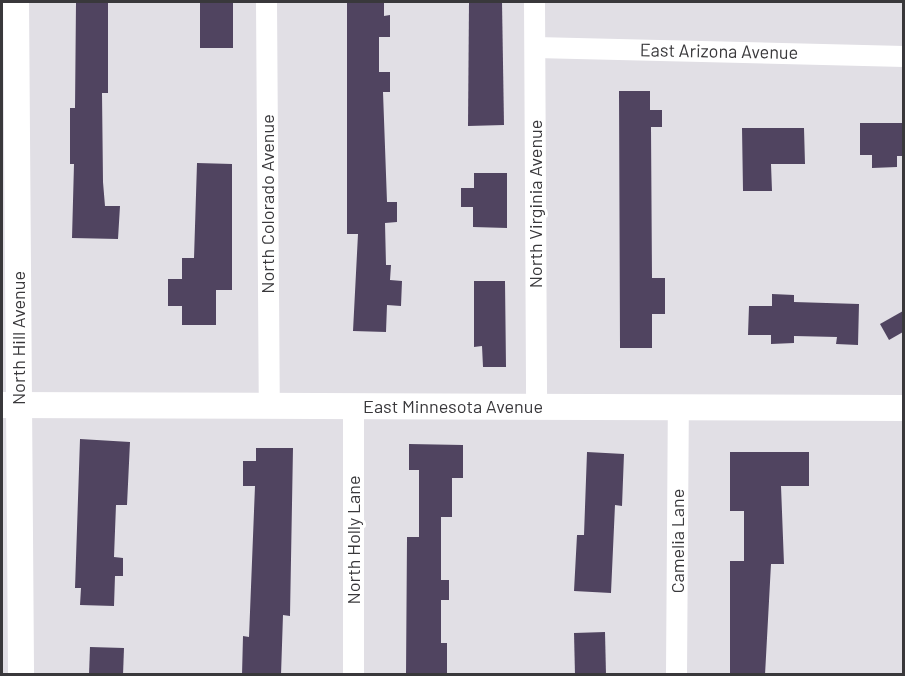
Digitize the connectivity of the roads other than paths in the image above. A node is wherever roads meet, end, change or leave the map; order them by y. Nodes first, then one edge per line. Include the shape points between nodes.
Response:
1 (16, 2) edge
2 (266, 2) edge
3 (534, 2) edge
4 (9, 33) edge
5 (535, 47) junction
6 (903, 56) edge
7 (10, 405) edge
8 (269, 406) junction
9 (353, 406) junction
10 (536, 407) junction
11 (678, 407) junction
12 (903, 408) edge
13 (21, 675) edge
14 (353, 675) edge
15 (676, 675) edge

1 - 4 street, North Hill Avenue
2 - 8 street, North Colorado Avenue
3 - 5 street, North Virginia Avenue
4 - 7 street, North Hill Avenue
5 - 6 street, East Arizona Avenue
5 - 10 street, North Virginia Avenue
7 - 8 street, East Minnesota Avenue
7 - 13 street, North Hill Avenue
8 - 9 street, East Minnesota Avenue
9 - 10 street, East Minnesota Avenue
9 - 14 street, North Holly Lane
10 - 11 street, East Minnesota Avenue
11 - 12 street, East Minnesota Avenue
11 - 15 street, Camelia Lane

